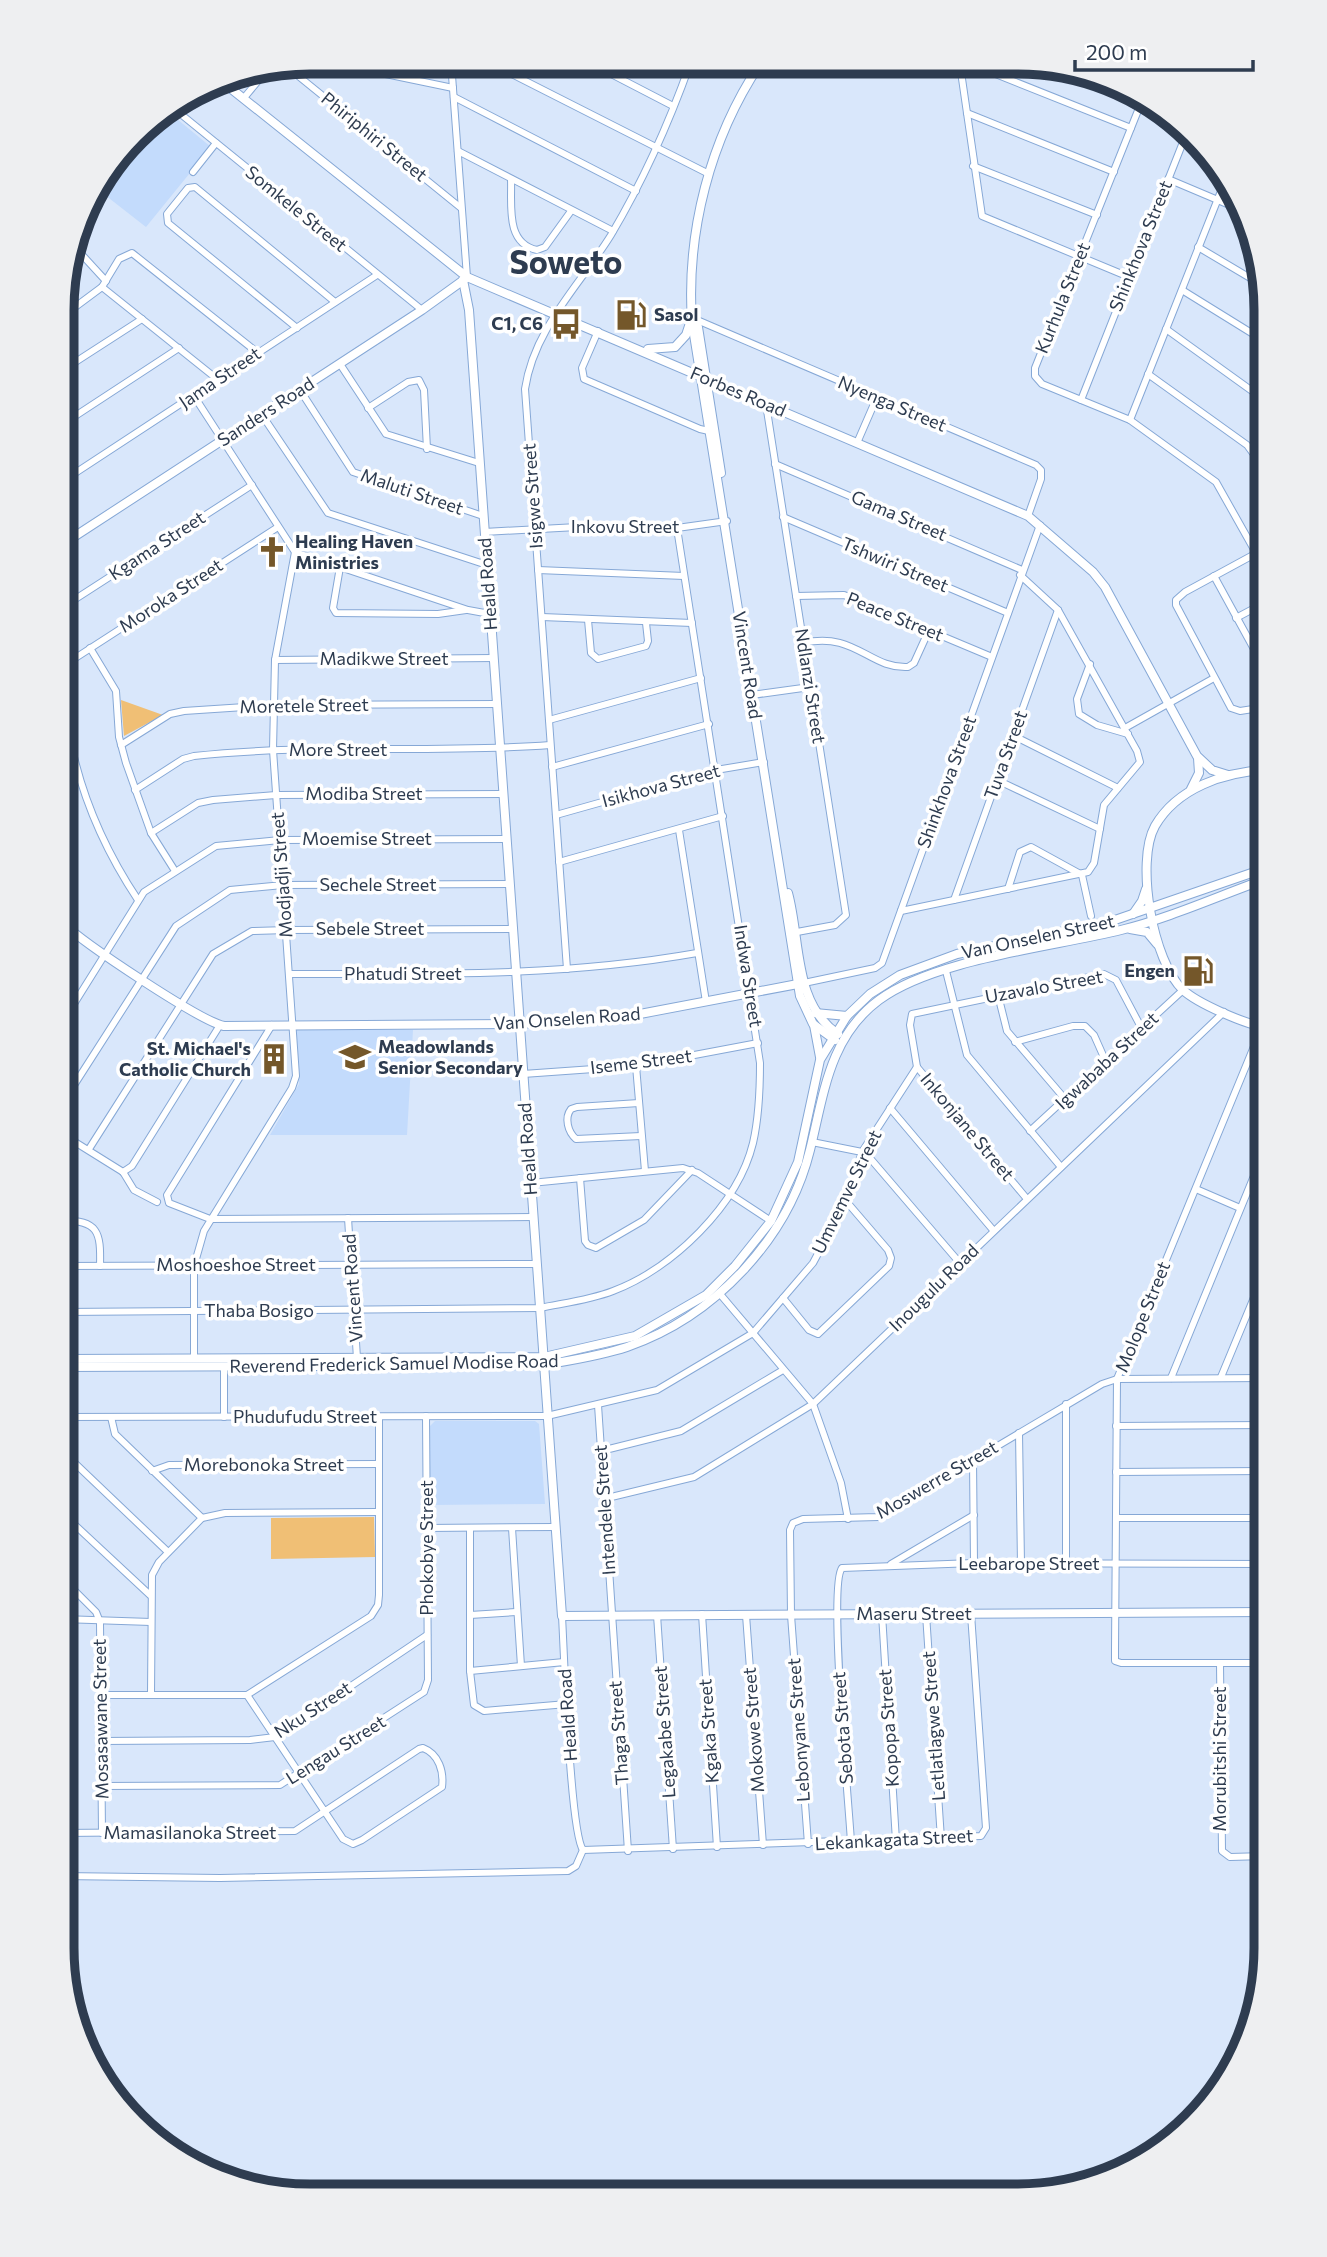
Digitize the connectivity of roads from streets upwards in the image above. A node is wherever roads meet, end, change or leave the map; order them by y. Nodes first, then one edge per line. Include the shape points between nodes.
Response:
1 (386, 74) edge
2 (452, 74) edge
3 (511, 74) edge
4 (611, 74) edge
5 (686, 74) edge
6 (754, 74) edge
7 (961, 74) edge
8 (997, 74) edge
9 (1007, 74) edge
10 (297, 75) edge
11 (1007, 78) junction
12 (259, 80) edge
13 (230, 88) edge
14 (453, 88) junction
15 (454, 97) junction
16 (243, 99) junction
17 (673, 106) junction
18 (1139, 107) edge
19 (179, 113) edge
20 (967, 113) junction
21 (1131, 128) junction
22 (1183, 142) edge
23 (216, 143) junction
24 (656, 149) junction
25 (457, 151) junction
26 (974, 166) junction
27 (193, 172) dead end
28 (1114, 172) junction
29 (709, 174) junction
30 (511, 179) junction
31 (1168, 179) junction
32 (636, 191) junction
33 (1221, 191) edge
34 (1218, 199) junction
35 (1228, 204) edge
36 (461, 208) junction
37 (571, 211) junction
38 (1097, 215) junction
39 (613, 231) junction
40 (1198, 247) junction
41 (81, 255) edge
42 (1079, 257) junction
43 (377, 275) junction
44 (1129, 277) junction
45 (465, 278) junction
46 (1251, 278) edge
47 (104, 284) junction
48 (1182, 290) junction
49 (335, 302) junction
50 (74, 307) edge
51 (422, 310) junction
52 (554, 313) junction
53 (695, 318) junction
54 (142, 319) junction
55 (297, 328) junction
56 (1166, 329) junction
57 (598, 331) junction
58 (1254, 335) edge
59 (179, 348) junction
60 (638, 348) junction
61 (258, 353) junction
62 (74, 363) edge
63 (340, 364) junction
64 (1148, 373) junction
65 (704, 377) junction
66 (217, 379) junction
67 (300, 390) junction
68 (1254, 392) edge
69 (194, 396) junction
70 (877, 397) junction
71 (1081, 400) junction
72 (766, 404) junction
73 (368, 408) junction
74 (262, 415) junction
75 (74, 417) edge
76 (1130, 420) junction
77 (709, 430) junction
78 (222, 440) junction
79 (857, 443) junction
80 (428, 449) junction
81 (1254, 454) edge
82 (479, 463) junction
83 (775, 464) junction
84 (74, 474) edge
85 (252, 485) junction
86 (483, 516) junction
87 (1028, 516) junction
88 (783, 517) junction
89 (726, 522) junction
90 (1040, 525) junction
91 (278, 527) junction
92 (677, 528) junction
93 (535, 529) junction
94 (484, 532) junction
95 (74, 537) edge
96 (1254, 549) edge
97 (295, 552) junction
98 (1254, 554) edge
99 (487, 565) junction
100 (340, 566) junction
101 (538, 570) junction
102 (1021, 572) junction
103 (684, 576) junction
104 (1214, 576) junction
105 (796, 596) junction
106 (74, 600) edge
107 (1254, 608) edge
108 (467, 610) junction
109 (1058, 610) junction
110 (1007, 613) junction
111 (490, 614) junction
112 (542, 617) junction
113 (1236, 618) junction
114 (588, 620) junction
115 (646, 622) junction
116 (692, 623) junction
117 (929, 630) junction
118 (803, 643) junction
119 (1254, 645) edge
120 (90, 648) junction
121 (992, 657) junction
122 (494, 658) junction
123 (74, 659) edge
124 (275, 660) junction
125 (1090, 664) junction
126 (701, 678) junction
127 (1214, 678) junction
128 (810, 687) junction
129 (753, 695) junction
130 (497, 704) junction
131 (1169, 704) junction
132 (274, 705) junction
133 (1254, 708) edge
134 (549, 720) junction
135 (709, 724) junction
136 (1126, 731) junction
137 (1014, 736) junction
138 (121, 745) junction
139 (550, 745) junction
140 (74, 749) edge
141 (500, 749) junction
142 (273, 750) junction
143 (1197, 755) junction
144 (764, 762) junction
145 (552, 767) junction
146 (716, 770) junction
147 (1254, 772) edge
148 (1228, 775) junction
149 (997, 780) junction
150 (1118, 788) junction
151 (135, 790) junction
152 (1188, 793) junction
153 (276, 794) junction
154 (503, 794) junction
155 (556, 815) junction
156 (723, 816) junction
157 (678, 830) junction
158 (1100, 830) junction
159 (151, 833) junction
160 (506, 839) junction
161 (279, 840) junction
162 (559, 862) junction
163 (175, 871) junction
164 (1254, 872) edge
165 (1082, 875) junction
166 (1254, 883) edge
167 (509, 884) junction
168 (283, 885) junction
169 (1146, 887) junction
170 (1008, 889) junction
171 (138, 900) junction
172 (954, 900) junction
173 (1151, 909) junction
174 (901, 911) junction
175 (1091, 916) dead end
176 (1130, 916) junction
177 (1153, 920) junction
178 (513, 929) junction
179 (287, 930) junction
180 (1125, 930) junction
181 (797, 932) junction
182 (74, 933) edge
183 (1161, 949) junction
184 (697, 953) junction
185 (105, 955) junction
186 (567, 970) junction
187 (946, 971) junction
188 (516, 973) junction
189 (289, 974) junction
190 (143, 979) junction
191 (801, 984) junction
192 (1183, 990) junction
193 (751, 993) junction
194 (998, 995) junction
195 (181, 1002) junction
196 (706, 1002) junction
197 (954, 1003) junction
198 (74, 1004) edge
199 (915, 1011) joint
200 (1224, 1012) junction
201 (815, 1013) junction
202 (847, 1016) junction
203 (1254, 1023) edge
204 (520, 1024) junction
205 (813, 1024) junction
206 (220, 1025) junction
207 (293, 1025) junction
208 (272, 1026) junction
209 (1142, 1029) junction
210 (833, 1035) junction
211 (842, 1040) junction
212 (1015, 1042) junction
213 (758, 1043) junction
214 (1254, 1052) edge
215 (820, 1060) junction
216 (1106, 1062) junction
217 (636, 1066) junction
218 (917, 1067) junction
219 (523, 1074) junction
220 (74, 1085) edge
221 (1065, 1100) junction
222 (639, 1103) junction
223 (890, 1108) junction
224 (1030, 1131) junction
225 (641, 1136) junction
226 (74, 1141) edge
227 (812, 1142) junction
228 (89, 1149) junction
229 (862, 1152) junction
230 (1061, 1167) junction
231 (692, 1170) junction
232 (645, 1171) junction
233 (123, 1172) junction
234 (1253, 1176) edge
235 (580, 1178) junction
236 (531, 1183) junction
237 (1196, 1189) junction
238 (730, 1194) junction
239 (1027, 1199) junction
240 (846, 1201) junction
241 (157, 1202) dead end
242 (1240, 1208) junction
243 (533, 1217) junction
244 (348, 1218) junction
245 (210, 1219) junction
246 (74, 1221) edge
247 (771, 1221) junction
248 (993, 1230) junction
249 (959, 1262) junction
250 (537, 1264) junction
251 (351, 1265) junction
252 (74, 1266) edge
253 (100, 1266) junction
254 (194, 1266) junction
255 (720, 1294) junction
256 (783, 1298) junction
257 (1253, 1299) edge
258 (540, 1308) junction
259 (354, 1310) junction
260 (194, 1311) junction
261 (74, 1312) edge
262 (753, 1333) junction
263 (357, 1358) junction
264 (74, 1359) edge
265 (194, 1359) junction
266 (544, 1361) junction
267 (74, 1367) edge
268 (224, 1367) junction
269 (783, 1370) junction
270 (1221, 1377) junction
271 (1171, 1378) junction
272 (1253, 1378) edge
273 (1117, 1379) junction
274 (813, 1404) junction
275 (1066, 1404) junction
276 (598, 1405) junction
277 (426, 1416) junction
278 (547, 1416) junction
279 (74, 1417) edge
280 (111, 1417) junction
281 (224, 1417) junction
282 (379, 1417) junction
283 (1253, 1425) edge
284 (1116, 1426) junction
285 (1019, 1433) junction
286 (601, 1451) junction
287 (973, 1460) junction
288 (74, 1462) edge
289 (379, 1464) junction
290 (152, 1471) junction
291 (1253, 1471) edge
292 (1116, 1472) junction
293 (603, 1499) junction
294 (378, 1512) junction
295 (974, 1515) junction
296 (202, 1518) junction
297 (1117, 1518) junction
298 (1253, 1518) edge
299 (848, 1520) junction
300 (74, 1524) edge
301 (556, 1527) junction
302 (426, 1528) junction
303 (512, 1528) junction
304 (470, 1529) junction
305 (168, 1552) junction
306 (974, 1563) junction
307 (1021, 1564) junction
308 (1066, 1564) junction
309 (1116, 1564) junction
310 (1253, 1564) edge
311 (889, 1565) junction
312 (74, 1590) edge
313 (150, 1595) junction
314 (516, 1612) junction
315 (1253, 1612) edge
316 (1115, 1613) junction
317 (702, 1614) junction
318 (838, 1614) junction
319 (882, 1614) junction
320 (926, 1614) junction
321 (971, 1614) junction
322 (470, 1615) junction
323 (610, 1615) junction
324 (657, 1615) junction
325 (746, 1615) junction
326 (791, 1615) junction
327 (562, 1616) junction
328 (74, 1620) edge
329 (100, 1622) junction
330 (151, 1622) junction
331 (427, 1635) junction
332 (564, 1662) junction
333 (1220, 1663) junction
334 (1253, 1663) edge
335 (521, 1666) junction
336 (470, 1671) junction
337 (428, 1680) joint
338 (151, 1694) junction
339 (102, 1695) junction
340 (247, 1695) junction
341 (567, 1704) junction
342 (275, 1737) junction
343 (101, 1741) junction
344 (300, 1774) junction
345 (102, 1786) junction
346 (324, 1811) junction
347 (74, 1833) edge
348 (102, 1833) junction
349 (941, 1839) junction
350 (896, 1841) junction
351 (851, 1842) junction
352 (808, 1844) junction
353 (763, 1845) junction
354 (717, 1847) junction
355 (673, 1849) junction
356 (583, 1850) junction
357 (628, 1851) junction
358 (1253, 1856) edge
359 (74, 1876) edge

1 - 14 street
2 - 14 street, Heald Road
3 - 24 street
4 - 17 street
5 - 17 street, Isigwe Street
6 - 29 street, Vincent Road via 727,124
7 - 20 street
8 - 11 street
9 - 11 street
10 - 36 street, Phiriphiri Street
11 - 21 street
12 - 16 street
13 - 16 street, Forbes Road
14 - 15 street, Heald Road
15 - 25 street, Heald Road
15 - 32 street
16 - 45 street, Forbes Road
17 - 24 street, Isigwe Street
18 - 21 street, Kurhula Street
19 - 23 street, Somkele Street
20 - 26 street
20 - 28 street
21 - 28 street, Kurhula Street
22 - 31 street, Shinkhova Street
23 - 27 street
23 - 43 street, Somkele Street
24 - 29 street
24 - 32 street, Isigwe Street
25 - 30 street
25 - 36 street, Heald Road
26 - 38 street
26 - 42 street via 985,219
28 - 38 street, Kurhula Street
29 - 53 street, Vincent Road via 697,227
30 - 37 street
30 - 37 street via 514,231 524,245 537,250 545,247
31 - 34 street
31 - 44 street, Shinkhova Street
32 - 39 street, Isigwe Street
33 - 34 street
34 - 35 street
34 - 40 street
36 - 45 street, Heald Road
37 - 39 street
38 - 42 street, Kurhula Street
39 - 52 street, Isigwe Street
40 - 46 street
40 - 48 street
41 - 47 street
42 - 44 street
42 - 71 street, Kurhula Street via 1034,372 1042,384
43 - 49 street, Jama Street
43 - 51 street, Somkele Street
44 - 71 street, Shinkhova Street
45 - 51 street, Sanders Road
45 - 52 street, Forbes Road
45 - 82 street, Heald Road
47 - 50 street
47 - 54 street
47 - 61 street via 119,259 128,253 136,256
48 - 56 street
48 - 58 street
49 - 55 street, Jama Street
49 - 55 street via 195,187 188,188 166,217 171,226
51 - 63 street, Sanders Road
52 - 57 street, Forbes Road
52 - 93 street, Isigwe Street via 525,389
53 - 60 street via 675,347
53 - 65 street, Vincent Road
53 - 70 street, Nyenga Street
54 - 59 street
54 - 62 street
55 - 61 street, Jama Street
56 - 64 street
56 - 68 street
57 - 60 street, Forbes Road
57 - 77 street via 582,368 584,380
59 - 66 street
59 - 75 street
60 - 65 street, Forbes Road
61 - 66 street, Jama Street
63 - 67 street, Sanders Road
63 - 73 street
64 - 76 street
64 - 81 street
65 - 72 street, Forbes Road
65 - 77 street, Vincent Road
65 - 89 street, Vincent Road
66 - 69 street, Jama Street
67 - 74 street, Sanders Road
67 - 86 street, Maluti Street via 353,472
69 - 78 street
69 - 84 street, Jama Street
70 - 79 street
70 - 87 street, Nyenga Street via 1040,468 1041,479
71 - 76 street, Kurhula Street
72 - 79 street, Forbes Road
72 - 83 street, Ndlanzi Street
73 - 80 street via 389,436
73 - 80 street via 408,382 419,380 424,390
74 - 78 street, Sanders Road
74 - 99 street via 328,513
76 - 96 street, Kurhula Street via 1216,481
77 - 89 street, Vincent Road
78 - 85 street
78 - 95 street, Sanders Road
79 - 87 street, Forbes Road
80 - 82 street
82 - 86 street, Heald Road
83 - 88 street, Ndlanzi Street
83 - 102 street, Gama Street
85 - 91 street
85 - 106 street, Kgama Street
86 - 94 street, Heald Road
87 - 90 street, Forbes Road
88 - 105 street, Ndlanzi Street
88 - 110 street, Tshwiri Street
89 - 92 street, Inkovu Street
89 - 129 street, Vincent Road
90 - 102 street, Shinkhova Street
90 - 131 street, Forbes Road via 1105,587
91 - 97 street
91 - 120 street, Moroka Street
92 - 93 street, Inkovu Street
92 - 103 street, Indwa Street
93 - 94 street, Inkovu Street
93 - 101 street, Isigwe Street
94 - 99 street, Heald Road
97 - 100 street
97 - 124 street, Modjadji Street
98 - 104 street
99 - 111 street, Heald Road
100 - 108 street
100 - 108 street via 336,613
101 - 103 street
101 - 112 street, Isigwe Street
102 - 109 street, Gama Street
102 - 110 street, Shinkhova Street
103 - 116 street, Indwa Street
104 - 113 street
104 - 127 street via 1179,596 1176,605
105 - 117 street, Peace Street via 844,595
105 - 118 street, Ndlanzi Street
107 - 113 street
108 - 111 street
109 - 125 street, Gama Street
109 - 137 street, Tuva Street
110 - 121 street, Shinkhova Street
111 - 122 street, Heald Road
112 - 114 street
112 - 134 street, Isigwe Street
113 - 119 street
114 - 115 street
114 - 115 street via 590,649 598,659 646,646
115 - 116 street
116 - 126 street, Indwa Street
117 - 118 street via 908,667 833,639
117 - 121 street, Peace Street
118 - 128 street, Ndlanzi Street
120 - 123 street, Moroka Street
120 - 138 street via 116,691
121 - 174 street, Shinkhova Street
122 - 124 street, Madikwe Street
122 - 130 street, Heald Road
124 - 132 street, Modjadji Street
125 - 136 street, Gama Street
125 - 136 street via 1077,699 1079,714 1097,725
126 - 134 street
126 - 135 street, Indwa Street
127 - 131 street
127 - 133 street via 1235,710
128 - 129 street
128 - 181 street, Ndlanzi Street via 846,915 835,925
129 - 144 street, Vincent Road
130 - 132 street, Moretele Street
130 - 141 street, Heald Road
131 - 136 street
131 - 143 street, Forbes Road
132 - 138 street, Moretele Street via 175,712
132 - 142 street, Modjadji Street
134 - 139 street, Isigwe Street
135 - 145 street
135 - 146 street, Indwa Street
136 - 150 street, Gama Street via 1140,762
137 - 149 street, Tuva Street
137 - 150 street
138 - 151 street
139 - 141 street, More Street
139 - 145 street, Isigwe Street
140 - 171 street via 103,843
141 - 142 street, More Street
141 - 154 street, Heald Road
142 - 151 street, More Street via 188,758
142 - 153 street, Modjadji Street
143 - 148 street, Forbes Road via 1212,770
143 - 152 street via 1199,773
144 - 146 street, Isikhova Street
144 - 181 street, Vincent Road
144 - 191 street, Vincent Road
145 - 155 street, Isigwe Street
146 - 155 street, Isikhova Street
146 - 156 street, Indwa Street
147 - 148 street
148 - 152 street
149 - 158 street
149 - 172 street, Tuva Street
150 - 158 street, Gama Street via 1104,805
151 - 159 street
152 - 169 street via 1153,830
153 - 154 street, Modiba Street
153 - 159 street, Modiba Street via 204,801
153 - 161 street, Modjadji Street
154 - 160 street, Heald Road
155 - 162 street, Isigwe Street
156 - 157 street
156 - 193 street, Indwa Street
157 - 162 street
157 - 184 street
158 - 165 street, Gama Street via 1094,863
159 - 163 street
160 - 161 street, Moemise Street
160 - 167 street, Heald Road
161 - 163 street, Moemise Street via 220,844
161 - 168 street, Modjadji Street
162 - 186 street, Isigwe Street
163 - 171 street, Moemise Street
164 - 173 street, Van Onselen Street
165 - 170 street
165 - 170 street via 1026,847 1020,852
165 - 175 street
166 - 177 street, Van Onselen Street
167 - 168 street, Sechele Street
167 - 178 street, Heald Road
168 - 179 street, Modjadji Street
168 - 190 street, Sechele Street via 234,889 185,918
169 - 173 street
169 - 176 street via 1139,907
170 - 172 street
171 - 185 street, Moemise Street
172 - 174 street
173 - 176 street, Van Onselen Street
173 - 177 street
174 - 191 street, Shinkhova Street via 878,966
176 - 202 street, Van Onselen Street via 957,954 888,981
177 - 180 street, Van Onselen Street
177 - 183 street
178 - 179 street, Sebele Street
178 - 188 street, Heald Road
179 - 189 street, Modjadji Street
179 - 195 street, Sebele Street via 252,931 216,951
180 - 183 street via 1147,932
180 - 187 street, Van Onselen Street
181 - 191 street, Vincent Road
182 - 185 street, Van Onselen Road
183 - 192 street
184 - 186 street, Phatudi Street
184 - 196 street
185 - 190 street, Van Onselen Road
185 - 198 street, Moemise Street
186 - 188 street, Phatudi Street
187 - 197 street
187 - 211 street, Van Onselen Street via 891,992 865,1012
188 - 189 street, Phatudi Street
188 - 204 street, Heald Road
189 - 207 street, Modjadji Street
190 - 195 street, Van Onselen Road
190 - 220 street, Sechele Street
191 - 193 street, Van Onselen Road
191 - 201 street, Vincent Road
191 - 205 street, Vincent Road via 802,1004
192 - 200 street
192 - 209 street, Igwababa Street
193 - 196 street, Van Onselen Road
193 - 213 street, Indwa Street
194 - 197 street, Uzavalo Street
194 - 209 street, Uzavalo Street via 1109,975
194 - 212 street via 1007,1031
195 - 206 street, Van Onselen Road
195 - 228 street, Sebele Street
196 - 204 street, Van Onselen Road via 640,1014
197 - 199 street, Uzavalo Street
197 - 224 street via 967,1055
199 - 218 street, Inkonjane Street via 910,1025
200 - 203 street
200 - 230 street, Inougulu Road
201 - 202 street
201 - 210 street, Vincent Road
202 - 210 street, Van Onselen Street
204 - 207 street, Van Onselen Road
204 - 219 street, Heald Road
205 - 210 street, Vincent Road
205 - 215 street
206 - 208 street, Van Onselen Road
206 - 233 street via 132,1167
207 - 208 street, Van Onselen Road
207 - 245 street, Modjadji Street via 295,1081
208 - 245 street via 167,1195 175,1207
209 - 216 street, Igwababa Street
210 - 211 street, Vincent Road
210 - 215 street, Reverend Frederick Samuel Modise Road
211 - 227 street, Reverend Frederick Samuel Modise Road via 827,1075
212 - 216 street via 1085,1026
212 - 221 street
213 - 217 street, Iseme Street
213 - 238 street, Indwa Street via 755,1130 749,1156
214 - 237 street, Molope Street
215 - 247 street, Reverend Frederick Samuel Modise Road via 798,1162
216 - 221 street, Igwababa Street
217 - 219 street, Iseme Street
217 - 222 street
218 - 223 street, Umvemve Street
218 - 239 street, Inkonjane Street
219 - 236 street, Heald Road
221 - 224 street, Igwababa Street
222 - 225 street
222 - 225 street via 571,1109 568,1129 576,1139
223 - 229 street, Umvemve Street
223 - 248 street
224 - 230 street
225 - 232 street
226 - 228 street
227 - 229 street
227 - 255 street, Reverend Frederick Samuel Modise Road via 783,1215
228 - 233 street
229 - 240 street, Umvemve Street
229 - 249 street
230 - 239 street, Inougulu Road
231 - 232 street
231 - 235 street via 644,1220 596,1248 585,1241
231 - 238 street
232 - 235 street
233 - 241 street via 134,1191
234 - 242 street
235 - 236 street
236 - 243 street, Heald Road
237 - 242 street
237 - 273 street, Molope Street
238 - 247 street
238 - 258 street, Indwa Street via 686,1246 666,1262 616,1291
239 - 248 street, Inougulu Road
240 - 256 street, Umvemve Street via 816,1258
240 - 256 street via 888,1250 889,1266 818,1334 809,1330
242 - 271 street
243 - 244 street
243 - 250 street, Heald Road
244 - 245 street
244 - 251 street, Vincent Road
245 - 254 street, Modjadji Street
246 - 253 street via 94,1227 101,1247
247 - 266 street, Reverend Frederick Samuel Modise Road via 719,1284 666,1320 617,1341
248 - 249 street, Inougulu Road
249 - 274 street, Inougulu Road
250 - 251 street, Moshoeshoe Street
250 - 258 street, Heald Road
251 - 254 street, Moshoeshoe Street
251 - 259 street, Vincent Road
252 - 253 street, Moshoeshoe Street
253 - 254 street, Moshoeshoe Street
254 - 260 street, Modjadji Street
255 - 262 street
255 - 266 street, Reverend Frederick Samuel Modise Road via 638,1343
256 - 262 street, Umvemve Street
257 - 270 street
258 - 259 street, Thaba Bosigo
258 - 266 street, Heald Road
259 - 260 street, Thaba Bosigo
259 - 263 street, Vincent Road
260 - 261 street, Thaba Bosigo
260 - 265 street, Modjadji Street
262 - 269 street
262 - 276 street, Umvemve Street via 664,1387
263 - 265 street, Reverend Frederick Samuel Modise Road
263 - 266 street, Reverend Frederick Samuel Modise Road
264 - 265 street, Reverend Frederick Samuel Modise Road
266 - 268 street, Reverend Frederick Samuel Modise Road
266 - 278 street, Heald Road
267 - 268 street, Reverend Frederick Samuel Modise Road
268 - 281 street
269 - 274 street
269 - 286 street via 681,1431
270 - 271 street
270 - 272 street
271 - 273 street
273 - 275 street, Moswerre Street
273 - 284 street, Molope Street
274 - 293 street, Inougulu Road via 694,1477
274 - 299 street via 841,1483
275 - 285 street, Moswerre Street
275 - 308 street
276 - 278 street, Umvemve Street
276 - 286 street, Intendele Street
277 - 278 street, Phudufudu Street
277 - 282 street, Phudufudu Street
277 - 302 street, Phokobye Street
278 - 301 street, Heald Road
279 - 280 street, Phudufudu Street
280 - 281 street, Phudufudu Street
280 - 290 street via 115,1434
281 - 282 street, Phudufudu Street
282 - 289 street
283 - 284 street
284 - 292 street, Molope Street
285 - 287 street, Moswerre Street
285 - 307 street
286 - 293 street, Intendele Street
287 - 295 street
287 - 299 street, Moswerre Street via 878,1517
288 - 305 street
289 - 290 street, Morebonoka Street via 169,1465
289 - 294 street
290 - 296 street
291 - 292 street
292 - 297 street, Molope Street
293 - 323 street, Intendele Street
294 - 296 street via 225,1513
294 - 340 street via 376,1610
295 - 306 street
295 - 311 street
296 - 305 street
297 - 298 street
297 - 309 street, Molope Street
299 - 326 street, Moswerre Street via 803,1519 791,1526
300 - 313 street
301 - 303 street
301 - 327 street, Heald Road
302 - 304 street
302 - 331 street, Phokobye Street
303 - 304 street
303 - 314 street
304 - 322 street
305 - 313 street via 153,1571
306 - 307 street, Leebarope Street
306 - 311 street, Leebarope Street
307 - 308 street, Leebarope Street
308 - 309 street, Leebarope Street
309 - 310 street, Leebarope Street
309 - 316 street, Molope Street
311 - 318 street, Leebarope Street via 840,1569
312 - 329 street, Mosasawane Street
313 - 330 street
314 - 322 street
314 - 335 street
315 - 316 street, Maseru Street
316 - 321 street, Maseru Street
316 - 333 street, Molope Street via 1115,1659 1121,1663
317 - 324 street, Maseru Street
317 - 325 street, Maseru Street
317 - 354 street, Kgaka Street
318 - 319 street, Maseru Street
318 - 326 street, Maseru Street
318 - 351 street, Sebota Street
319 - 320 street, Maseru Street
319 - 350 street, Kopopa Street
320 - 321 street, Maseru Street
320 - 349 street, Letlatlagwe Street
321 - 349 street, Lekankagata Street via 986,1828 977,1838
322 - 336 street
323 - 324 street, Maseru Street
323 - 327 street, Maseru Street
323 - 357 street, Thaga Street
324 - 355 street, Legakabe Street
325 - 326 street, Maseru Street
325 - 353 street, Mokowe Street
326 - 352 street, Lebonyane Street
327 - 332 street, Heald Road
328 - 329 street
329 - 330 street
329 - 339 street, Mosasawane Street
330 - 338 street
331 - 337 street, Phokobye Street
331 - 342 street, Nku Street
332 - 335 street
332 - 341 street, Heald Road
333 - 334 street
333 - 358 street, Morubitshi Street via 1222,1851 1230,1857
335 - 336 street
336 - 341 street via 472,1701 479,1710
337 - 344 street, Lengau Street via 421,1695
338 - 339 street
338 - 340 street
339 - 343 street, Mosasawane Street
340 - 342 street
341 - 356 street, Heald Road
342 - 343 street, Nku Street
342 - 344 street
343 - 345 street, Mosasawane Street
344 - 345 street, Lengau Street via 274,1786
344 - 346 street
345 - 348 street, Mosasawane Street
346 - 346 street, Mamasilanoka Street via 419,1749 437,1759 443,1777 439,1790 353,1844 342,1839
346 - 348 street, Mamasilanoka Street via 295,1832
347 - 348 street, Mamasilanoka Street
349 - 350 street, Lekankagata Street
350 - 351 street, Lekankagata Street
351 - 352 street, Lekankagata Street
352 - 353 street, Lekankagata Street
353 - 354 street, Lekankagata Street
354 - 355 street, Lekankagata Street
355 - 357 street, Lekankagata Street
356 - 357 street, Lekankagata Street
356 - 359 street via 576,1866 568,1871

